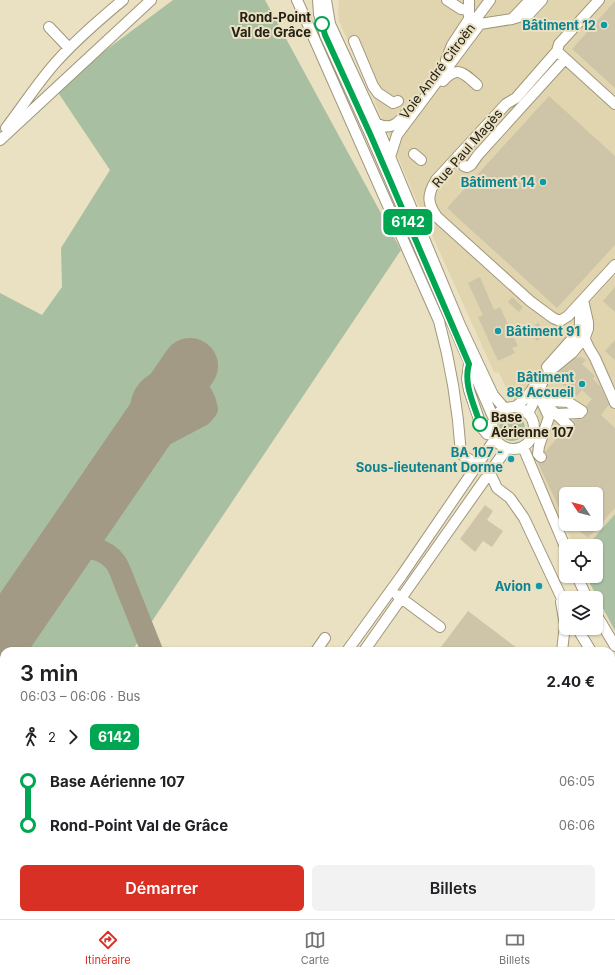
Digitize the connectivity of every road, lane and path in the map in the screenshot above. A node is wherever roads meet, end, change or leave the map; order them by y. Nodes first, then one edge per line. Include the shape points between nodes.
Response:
1 (123, 0) edge
2 (151, 0) edge
3 (297, 0) edge
4 (318, 0) edge
5 (326, 0) edge
6 (331, 0) edge
7 (448, 0) edge
8 (490, 0) edge
9 (530, 0) edge
10 (542, 0) edge
11 (599, 0) edge
12 (469, 5) edge
13 (512, 19) junction
14 (50, 27) dead end
15 (354, 41) dead end
16 (69, 48) junction
17 (557, 52) junction
18 (565, 59) junction
19 (447, 62) junction
20 (398, 101) dead end
21 (615, 104) edge
22 (378, 129) junction
23 (400, 132) junction
24 (0, 136) edge
25 (0, 140) edge
26 (390, 154) junction
27 (464, 166) dead end
28 (615, 264) edge
29 (582, 300) junction
30 (582, 334) junction
31 (469, 364) junction
32 (614, 397) edge
33 (536, 398) junction
34 (509, 408) junction
35 (528, 414) junction
36 (556, 414) junction
37 (494, 419) junction
38 (569, 426) dead end
39 (494, 437) junction
40 (523, 446) junction
41 (507, 448) junction
42 (541, 458) dead end
43 (477, 465) junction
44 (490, 474) junction
45 (562, 539) edge
46 (390, 591) junction
47 (559, 594) edge
48 (401, 599) junction
49 (603, 626) edge
50 (440, 627) dead end
51 (564, 635) edge
52 (581, 635) edge
53 (325, 638) dead end
54 (615, 646) edge
55 (319, 647) edge
56 (353, 647) edge
57 (367, 647) edge
58 (562, 647) edge
59 (589, 647) edge

1 - 16 street
2 - 25 street
3 - 43 street via 439,321 459,417 461,454
4 - 22 street via 325,35
5 - 22 street via 330,24
6 - 22 street via 336,27
7 - 12 street via 461,9
8 - 19 street, Voie André Citroën
9 - 13 street
10 - 13 street via 529,14
11 - 17 street via 559,44
12 - 19 street via 469,19 452,45
13 - 19 street via 480,24
14 - 16 street
15 - 20 street via 378,93 393,103
16 - 24 street via 43,76
17 - 18 street
17 - 29 street, Rue Paul Magès via 436,180 429,196 432,210 437,216 530,301 553,318 560,321
18 - 21 street
18 - 27 street via 471,165
19 - 22 street, Voie André Citroën via 400,121 393,126
19 - 23 street
19 - 23 street via 462,65 480,84 458,71 450,73 414,120
22 - 23 street
22 - 26 street
22 - 31 street
23 - 26 street
26 - 34 street via 494,385
28 - 29 street
29 - 30 street
30 - 32 street
30 - 33 street via 538,380
31 - 37 street
31 - 39 street via 469,390 482,428
33 - 34 street
33 - 35 street
33 - 36 street
33 - 36 street via 568,402 581,412
33 - 42 street via 549,417 539,446 538,454
34 - 35 street via 521,409
34 - 37 street via 496,415
35 - 40 street via 533,431 531,438
36 - 38 street
37 - 39 street
39 - 41 street
39 - 43 street
40 - 41 street
40 - 45 street
41 - 44 street
43 - 44 street
43 - 46 street
44 - 47 street via 497,488 510,498 524,518
44 - 48 street
46 - 48 street
46 - 56 street
48 - 50 street
48 - 57 street
49 - 54 street
51 - 58 street
52 - 59 street
53 - 55 street

